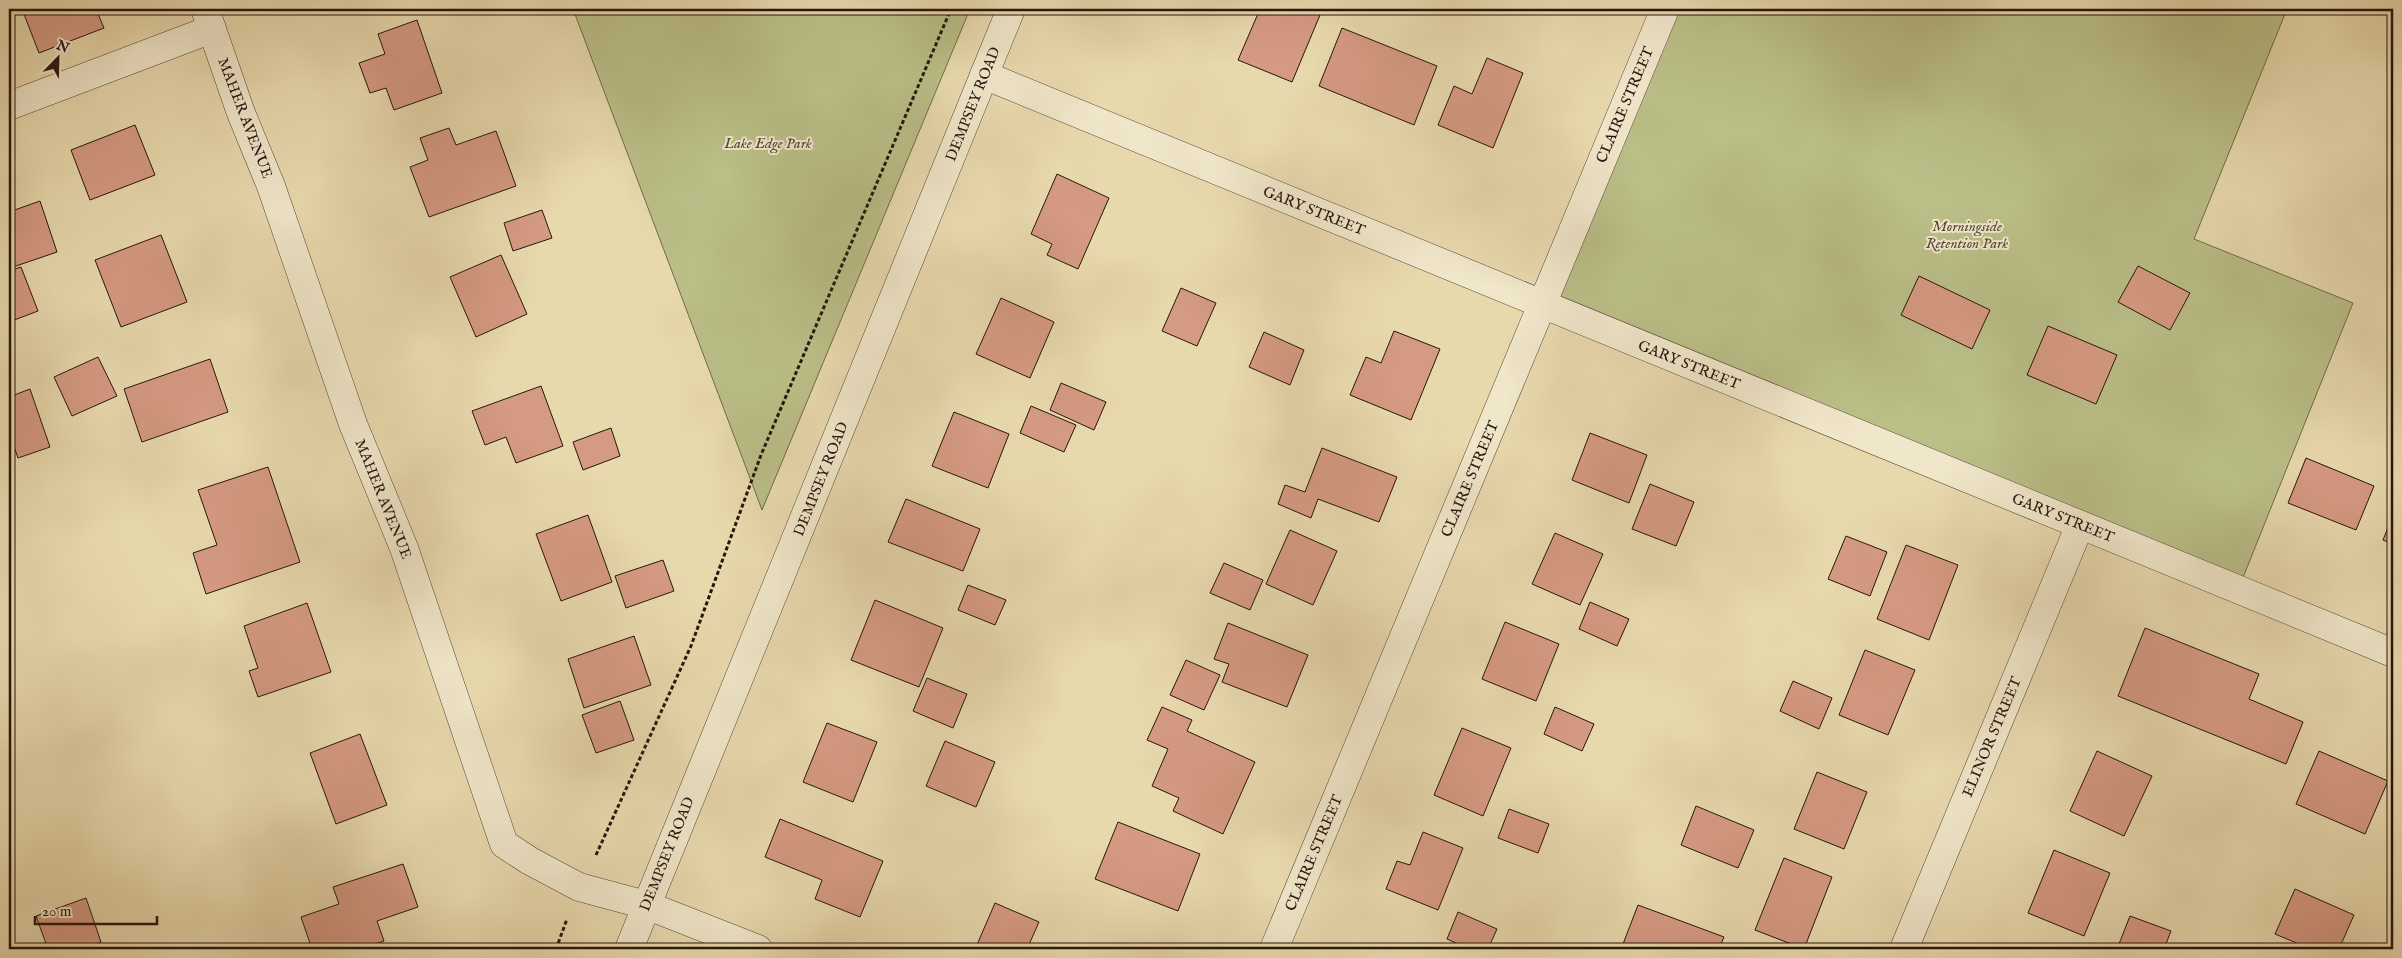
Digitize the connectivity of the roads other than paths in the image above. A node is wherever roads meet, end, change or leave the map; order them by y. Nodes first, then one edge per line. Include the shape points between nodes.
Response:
1 (1011, 9) edge
2 (1665, 9) edge
3 (209, 19) edge
4 (984, 75) junction
5 (9, 106) edge
6 (1543, 304) junction
7 (2080, 525) junction
8 (2393, 653) edge
9 (646, 905) junction
10 (629, 949) edge
11 (758, 949) edge
12 (1274, 949) edge
13 (1904, 949) edge

1 - 4 street, DEMPSEY ROAD
2 - 6 street, CLAIRE STREET
3 - 5 street
3 - 9 street, MAHER AVENUE via 353,424 404,548 504,844 579,887
4 - 6 street, GARY STREET
4 - 9 street, DEMPSEY ROAD
6 - 7 street, GARY STREET
6 - 12 street, CLAIRE STREET
7 - 8 street, GARY STREET
7 - 13 street, ELINOR STREET
9 - 10 street, DEMPSEY ROAD
9 - 11 street, MAHER AVENUE

